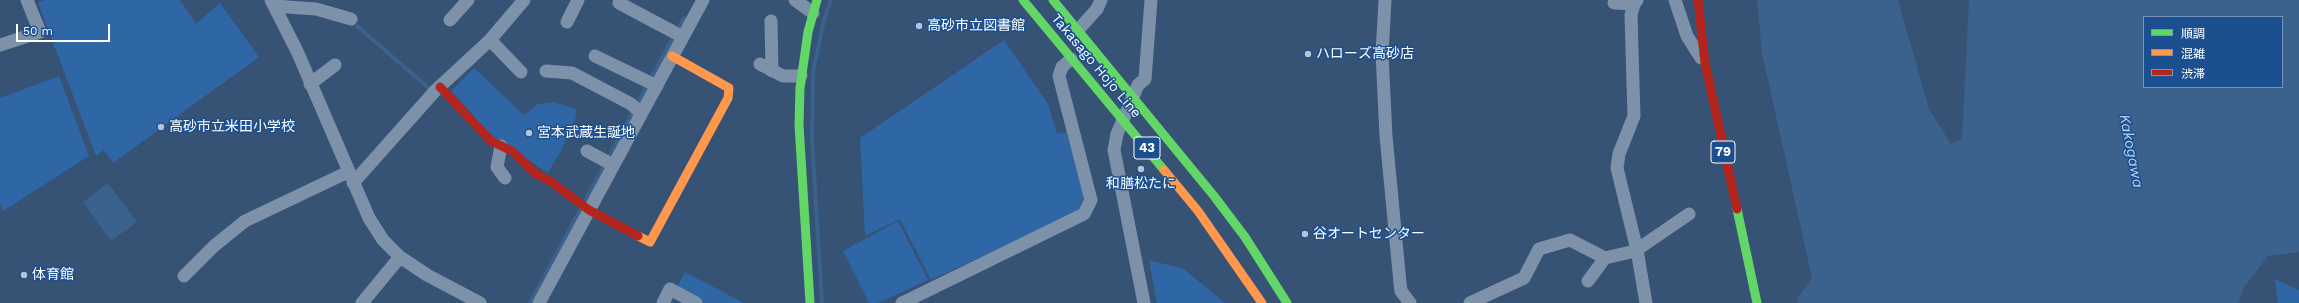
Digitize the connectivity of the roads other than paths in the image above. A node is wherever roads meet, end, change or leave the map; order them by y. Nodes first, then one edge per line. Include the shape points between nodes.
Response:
1 (27, 0) edge
2 (468, 0) edge
3 (524, 0) edge
4 (578, 0) edge
5 (703, 0) edge
6 (795, 0) edge
7 (1023, 0) edge
8 (1053, 0) edge
9 (1100, 0) edge
10 (1150, 0) edge
11 (1385, 0) edge
12 (1675, 0) edge
13 (1698, 0) edge
14 (272, 3) edge
15 (619, 3) dead end
16 (1627, 3) edge
17 (815, 6) edge
18 (351, 19) dead end
19 (450, 20) dead end
20 (771, 21) dead end
21 (567, 22) dead end
22 (1078, 30) junction
23 (677, 34) junction
24 (490, 40) junction
25 (0, 45) edge
26 (595, 56) dead end
27 (672, 56) junction
28 (1071, 59) junction
29 (1705, 63) junction
30 (760, 64) dead end
31 (335, 66) dead end
32 (546, 71) dead end
33 (772, 71) junction
34 (522, 72) dead end
35 (801, 76) junction
36 (651, 83) junction
37 (310, 84) junction
38 (440, 87) junction
39 (1133, 100) junction
40 (636, 109) junction
41 (1123, 122) junction
42 (501, 146) junction
43 (587, 151) dead end
44 (613, 165) junction
45 (351, 178) junction
46 (505, 178) dead end
47 (589, 210) junction
48 (1689, 214) dead end
49 (1633, 252) junction
50 (400, 257) junction
51 (1605, 258) junction
52 (184, 276) dead end
53 (1588, 281) dead end
54 (362, 303) edge
55 (480, 303) edge
56 (539, 303) edge
57 (663, 303) edge
58 (696, 303) edge
59 (810, 303) edge
60 (902, 303) edge
61 (1144, 303) edge
62 (1262, 303) edge
63 (1287, 303) edge
64 (1410, 303) edge
65 (1470, 303) edge
66 (1646, 303) edge
67 (1757, 303) edge

1 - 25 street via 40,32
2 - 19 street
3 - 24 street
4 - 21 street
5 - 23 street
6 - 17 street
7 - 28 main road, Takasago Hojo Line / 43
8 - 22 main road, Takasago Hojo Line / 43
9 - 22 street via 1097,9
10 - 39 street via 1145,79 1138,85
11 - 64 street via 1382,54 1386,136 1401,291
12 - 29 street via 1687,36
13 - 29 main road, 79
14 - 18 street via 316,9
14 - 37 street
15 - 23 street
16 - 49 street via 1631,15 1634,116 1618,154 1617,168
17 - 35 main road
20 - 33 street
22 - 39 main road, Takasago Hojo Line / 43
23 - 27 street
24 - 34 street
24 - 38 street
26 - 36 street
27 - 36 street
27 - 47 main road via 729,88 728,98 650,242
28 - 41 main road, Takasago Hojo Line / 43
28 - 60 street via 1062,67 1059,76 1091,200 1084,214
29 - 67 main road, 79
30 - 33 street
31 - 37 street
32 - 40 street via 572,73
33 - 35 street via 783,76
35 - 59 main road via 799,125
36 - 40 street
37 - 45 street
38 - 42 main road via 491,141
38 - 45 street
39 - 41 street
39 - 63 main road, Takasago Hojo Line / 43 via 1214,196
40 - 44 street
41 - 61 street via 1117,134 1114,150
41 - 62 main road, Takasago Hojo Line / 43 via 1198,211
42 - 46 street via 497,167
42 - 47 main road via 512,151 536,174 550,181
43 - 44 street
44 - 47 street
45 - 50 street via 369,218 383,240
45 - 52 street via 245,221 214,246
47 - 56 street
48 - 49 street
49 - 51 street
49 - 66 street
50 - 54 street
50 - 55 street via 427,275
51 - 53 street
51 - 65 street via 1570,240 1539,249 1524,278
57 - 58 street via 670,289

